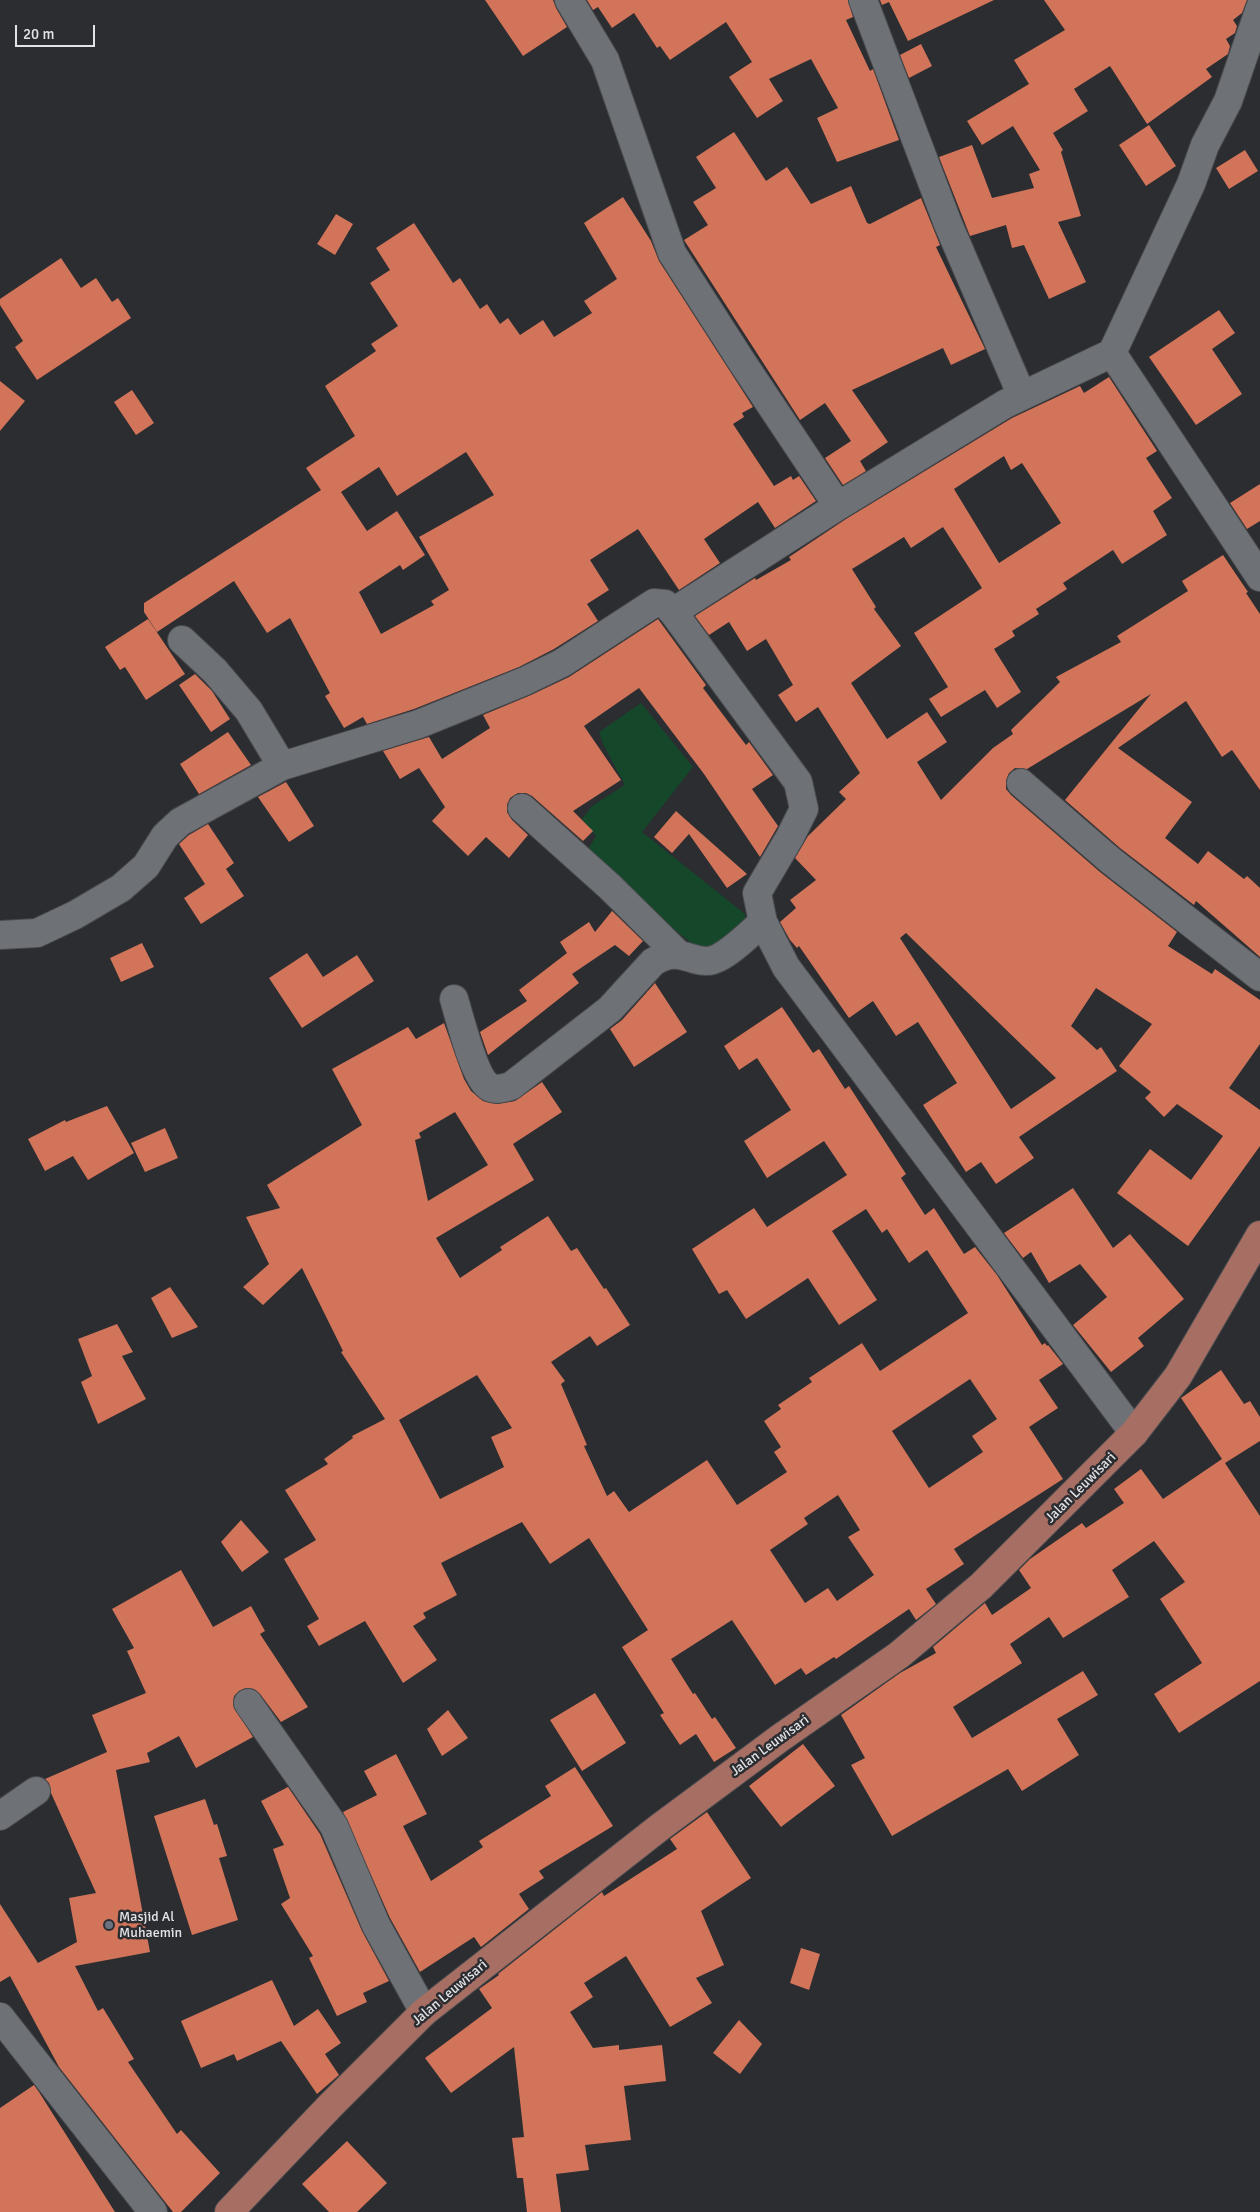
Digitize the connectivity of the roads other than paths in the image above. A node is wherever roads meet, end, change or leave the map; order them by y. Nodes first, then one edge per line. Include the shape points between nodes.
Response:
1 (569, 0) edge
2 (863, 0) edge
3 (1260, 8) edge
4 (1112, 353) junction
5 (1022, 396) junction
6 (838, 506) junction
7 (1260, 577) edge
8 (672, 612) junction
9 (182, 640) dead end
10 (282, 766) junction
11 (1021, 783) dead end
12 (522, 808) dead end
13 (763, 922) junction
14 (0, 935) edge
15 (679, 955) junction
16 (1260, 978) edge
17 (454, 1000) dead end
18 (1260, 1235) edge
19 (1134, 1433) junction
20 (248, 1703) dead end
21 (36, 1791) dead end
22 (0, 1816) edge
23 (424, 2012) junction
24 (0, 2017) edge
25 (153, 2212) edge
26 (230, 2212) edge

1 - 6 street via 605,60 672,253
2 - 5 street via 948,224
3 - 4 street via 1228,101
4 - 5 street
4 - 7 street
5 - 6 street
6 - 8 street
8 - 10 street via 665,604 654,603 562,663 524,681 419,724
8 - 13 street via 798,782 804,808 757,893
9 - 10 street via 215,671 249,711
10 - 14 street via 180,822 165,836 146,866 121,888 37,933
11 - 16 street via 1110,860
12 - 15 street via 609,886
13 - 15 street via 713,960
13 - 19 street via 786,967
15 - 17 street via 670,954 653,962 610,1009 511,1086 498,1089 489,1087 479,1076
18 - 19 main road, Jalan Leuwisari via 1178,1376
19 - 23 main road, Jalan Leuwisari via 981,1586 899,1654 676,1815
20 - 23 street via 334,1826 376,1925
21 - 22 street
23 - 26 main road, Jalan Leuwisari
24 - 25 street

